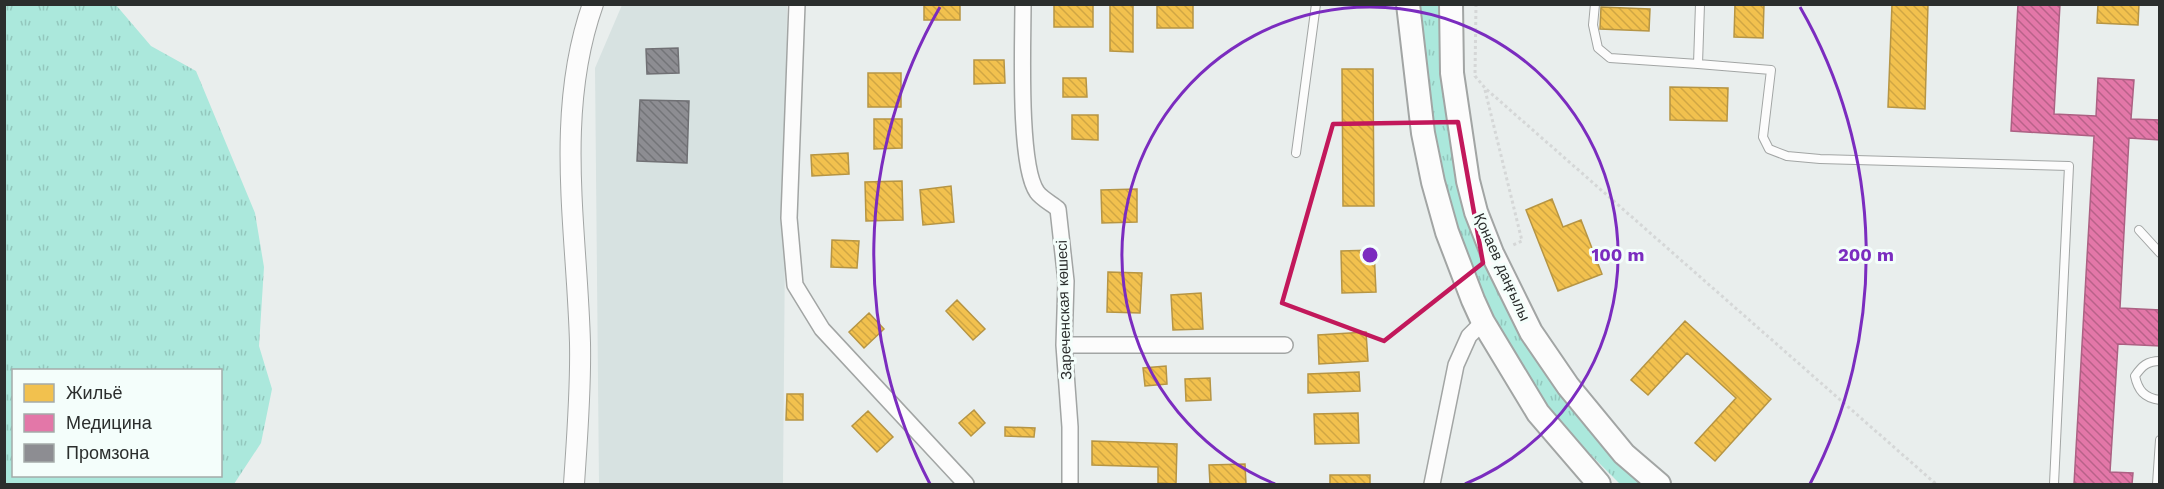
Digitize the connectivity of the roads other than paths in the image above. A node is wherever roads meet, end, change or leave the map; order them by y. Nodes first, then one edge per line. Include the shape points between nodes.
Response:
1 (593, 4) edge
2 (797, 4) edge
3 (1023, 4) edge
4 (1316, 4) edge
5 (1408, 4) edge
6 (1451, 4) edge
7 (1595, 4) edge
8 (1700, 4) edge
9 (1698, 64) junction
10 (1296, 153) dead end
11 (2139, 230) dead end
12 (2160, 253) edge
13 (1483, 322) junction
14 (1064, 345) junction
15 (1285, 345) dead end
16 (2160, 361) edge
17 (2160, 400) edge
18 (2160, 440) edge
19 (574, 484) edge
20 (966, 484) edge
21 (1070, 484) edge
22 (1432, 484) edge
23 (1599, 484) edge
24 (1659, 484) edge
25 (2054, 484) edge
26 (2157, 484) edge

1 - 19 street via 580,50 570,129 580,344
2 - 20 street via 789,218 795,285 822,329
3 - 14 street, Зареченская көшесі via 1023,113 1028,171 1037,192 1058,209 1066,281
4 - 10 lane
5 - 13 main road via 1433,182 1447,232
6 - 24 main road, Қонаев даңғылы via 1452,74 1468,181 1492,253 1531,332 1568,386 1624,454
7 - 9 lane via 1593,26 1598,48 1610,58
8 - 9 lane
9 - 25 lane via 1771,70 1763,138 1769,149 1787,156 2069,166
11 - 12 lane
13 - 22 street via 1469,336 1456,365
13 - 23 main road via 1538,413
14 - 15 street
14 - 21 street, Зареченская көшесі
16 - 17 lane via 2142,366 2135,376 2144,394
18 - 26 lane

